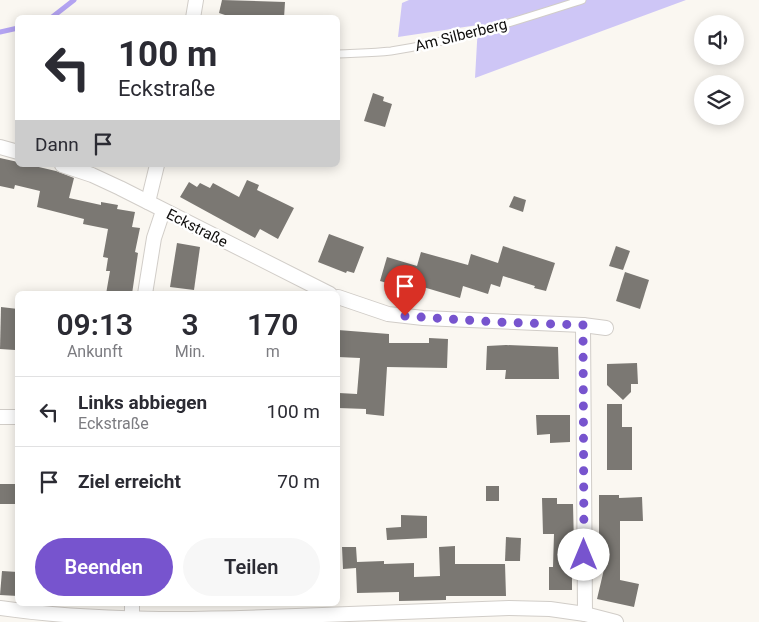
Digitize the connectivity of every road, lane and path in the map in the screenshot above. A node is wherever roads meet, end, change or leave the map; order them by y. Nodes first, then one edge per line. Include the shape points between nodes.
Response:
1 (196, 0) edge
2 (582, 0) edge
3 (194, 15) edge
4 (340, 54) edge
5 (0, 147) edge
6 (15, 151) edge
7 (67, 167) edge
8 (157, 167) edge
9 (148, 202) junction
10 (163, 210) junction
11 (145, 291) edge
12 (324, 291) edge
13 (340, 298) edge
14 (583, 325) junction
15 (606, 328) dead end
16 (0, 417) edge
17 (15, 417) edge
18 (132, 606) edge
19 (0, 608) edge
20 (585, 614) junction
21 (466, 616) edge
22 (132, 619) junction
23 (241, 620) edge
24 (116, 621) edge
25 (616, 622) edge

1 - 3 street
2 - 4 lane, Am Silberberg via 498,27 429,44 389,51
5 - 6 street
7 - 9 street, Eckstraße
8 - 9 street
9 - 10 street, Eckstraße
10 - 11 street via 154,238
10 - 12 street, Eckstraße
13 - 14 street via 388,314 422,318
14 - 15 street
14 - 20 street
16 - 17 street
18 - 22 street
19 - 24 street
20 - 21 street via 509,608
20 - 25 street
21 - 23 street
22 - 23 street
22 - 24 street

